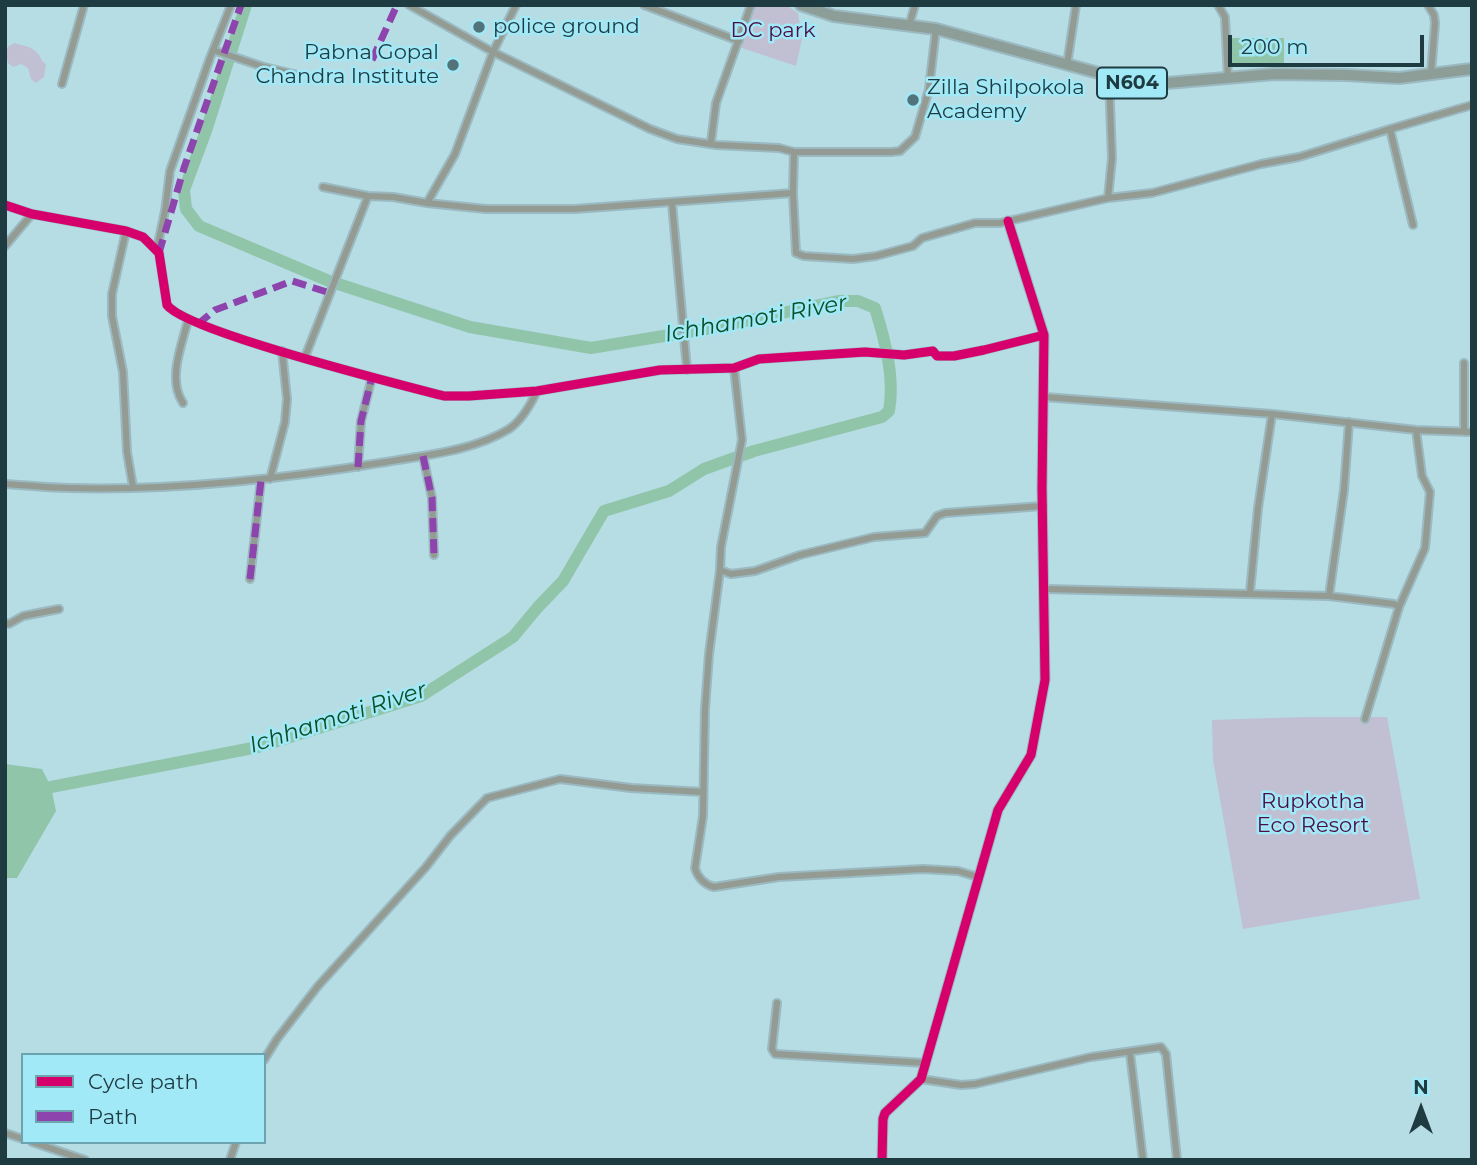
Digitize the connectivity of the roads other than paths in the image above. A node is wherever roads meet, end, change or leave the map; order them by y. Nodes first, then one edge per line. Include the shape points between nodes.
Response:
1 (84, 5) edge
2 (231, 5) edge
3 (409, 5) edge
4 (516, 5) edge
5 (644, 5) edge
6 (751, 5) edge
7 (802, 5) edge
8 (915, 5) edge
9 (1076, 5) edge
10 (1218, 5) edge
11 (1428, 5) edge
12 (836, 11) edge
13 (909, 26) junction
14 (936, 29) junction
15 (739, 41) junction
16 (213, 50) junction
17 (493, 52) junction
18 (1067, 65) junction
19 (1472, 69) edge
20 (1431, 74) junction
21 (298, 75) dead end
22 (1109, 78) junction
23 (1228, 78) junction
24 (62, 84) dead end
25 (1472, 105) edge
26 (1390, 129) junction
27 (711, 142) junction
28 (794, 152) junction
29 (323, 187) dead end
30 (793, 193) junction
31 (369, 196) junction
32 (1108, 198) junction
33 (426, 203) junction
34 (672, 203) junction
35 (5, 205) edge
36 (32, 214) junction
37 (1008, 221) junction
38 (1413, 225) dead end
39 (126, 231) junction
40 (5, 246) edge
41 (157, 249) junction
42 (188, 320) junction
43 (1044, 335) junction
44 (282, 351) junction
45 (305, 357) junction
46 (1464, 363) dead end
47 (734, 368) junction
48 (687, 370) junction
49 (372, 377) junction
50 (537, 391) junction
51 (1044, 397) junction
52 (183, 402) dead end
53 (1272, 414) junction
54 (1349, 422) junction
55 (1416, 430) junction
56 (1468, 432) edge
57 (423, 456) junction
58 (358, 467) junction
59 (270, 479) junction
60 (261, 480) junction
61 (5, 484) edge
62 (133, 487) junction
63 (1044, 506) junction
64 (434, 555) dead end
65 (720, 570) junction
66 (250, 579) dead end
67 (1045, 589) junction
68 (1250, 592) junction
69 (1329, 596) junction
70 (1399, 607) junction
71 (59, 609) dead end
72 (5, 623) edge
73 (1365, 719) dead end
74 (703, 792) junction
75 (978, 877) junction
76 (777, 1003) dead end
77 (1130, 1053) junction
78 (266, 1057) edge
79 (925, 1063) junction
80 (921, 1079) junction
81 (38, 1144) edge
82 (85, 1160) edge
83 (882, 1160) edge
84 (1143, 1160) edge
85 (1177, 1160) edge

1 - 24 street
2 - 16 street
3 - 17 street
4 - 17 street
5 - 15 street
6 - 15 street
7 - 12 highway, N604
8 - 13 street
9 - 18 street
10 - 23 street via 1225,17
11 - 20 street via 1434,15
12 - 13 highway, N604
13 - 14 highway, N604
14 - 18 highway, N604
14 - 28 street via 929,89 908,146 891,152
15 - 27 street via 716,103
16 - 21 street
16 - 41 street via 170,171
17 - 27 street via 650,129 677,139
17 - 33 street via 455,154
18 - 22 highway, N604
19 - 20 highway, N604
20 - 23 highway, N604
22 - 23 highway, N604 via 1143,85
22 - 32 street via 1112,158
25 - 26 street
26 - 32 street via 1152,193
26 - 38 street
27 - 28 street
28 - 30 street
29 - 31 street
30 - 34 street
30 - 37 street via 796,253 804,257 876,256 975,223
31 - 33 street
31 - 45 street
32 - 37 street
33 - 34 street via 486,209
34 - 48 street
35 - 36 street
36 - 39 street
36 - 40 street
37 - 43 street
39 - 41 street
39 - 62 street via 112,294
41 - 42 street via 167,305
42 - 44 street
42 - 52 street via 176,375
43 - 47 street via 954,356 937,356 933,351 865,352 759,359
43 - 51 street
44 - 45 street
44 - 59 street via 285,422
45 - 49 street
46 - 56 street
47 - 48 street
47 - 65 street via 742,440
48 - 50 street via 624,375
49 - 50 street via 444,396
49 - 58 street via 361,421
50 - 57 street via 511,428 480,442
51 - 53 street
51 - 63 street
53 - 54 street
53 - 68 street
54 - 55 street
54 - 69 street
55 - 56 street
55 - 70 street via 1422,476 1430,492 1425,548
57 - 58 street
57 - 64 street via 432,498
58 - 59 street
59 - 60 street
60 - 62 street
60 - 66 street
61 - 62 street
63 - 65 street via 945,513 937,516 925,533 874,537 755,571 731,574
63 - 67 street
65 - 74 street via 709,654
67 - 68 street
67 - 75 street via 1045,680 1031,755 998,810
68 - 69 street
69 - 70 street
70 - 73 street
71 - 72 street
74 - 75 street via 695,868 709,886 923,869
74 - 78 street via 559,779 487,798 318,986
75 - 79 street
76 - 79 street via 772,1049 778,1055
77 - 80 street via 1091,1057 966,1085
77 - 84 street
77 - 85 street via 1161,1047 1166,1054
79 - 80 street
80 - 83 street via 885,1113
81 - 82 street

